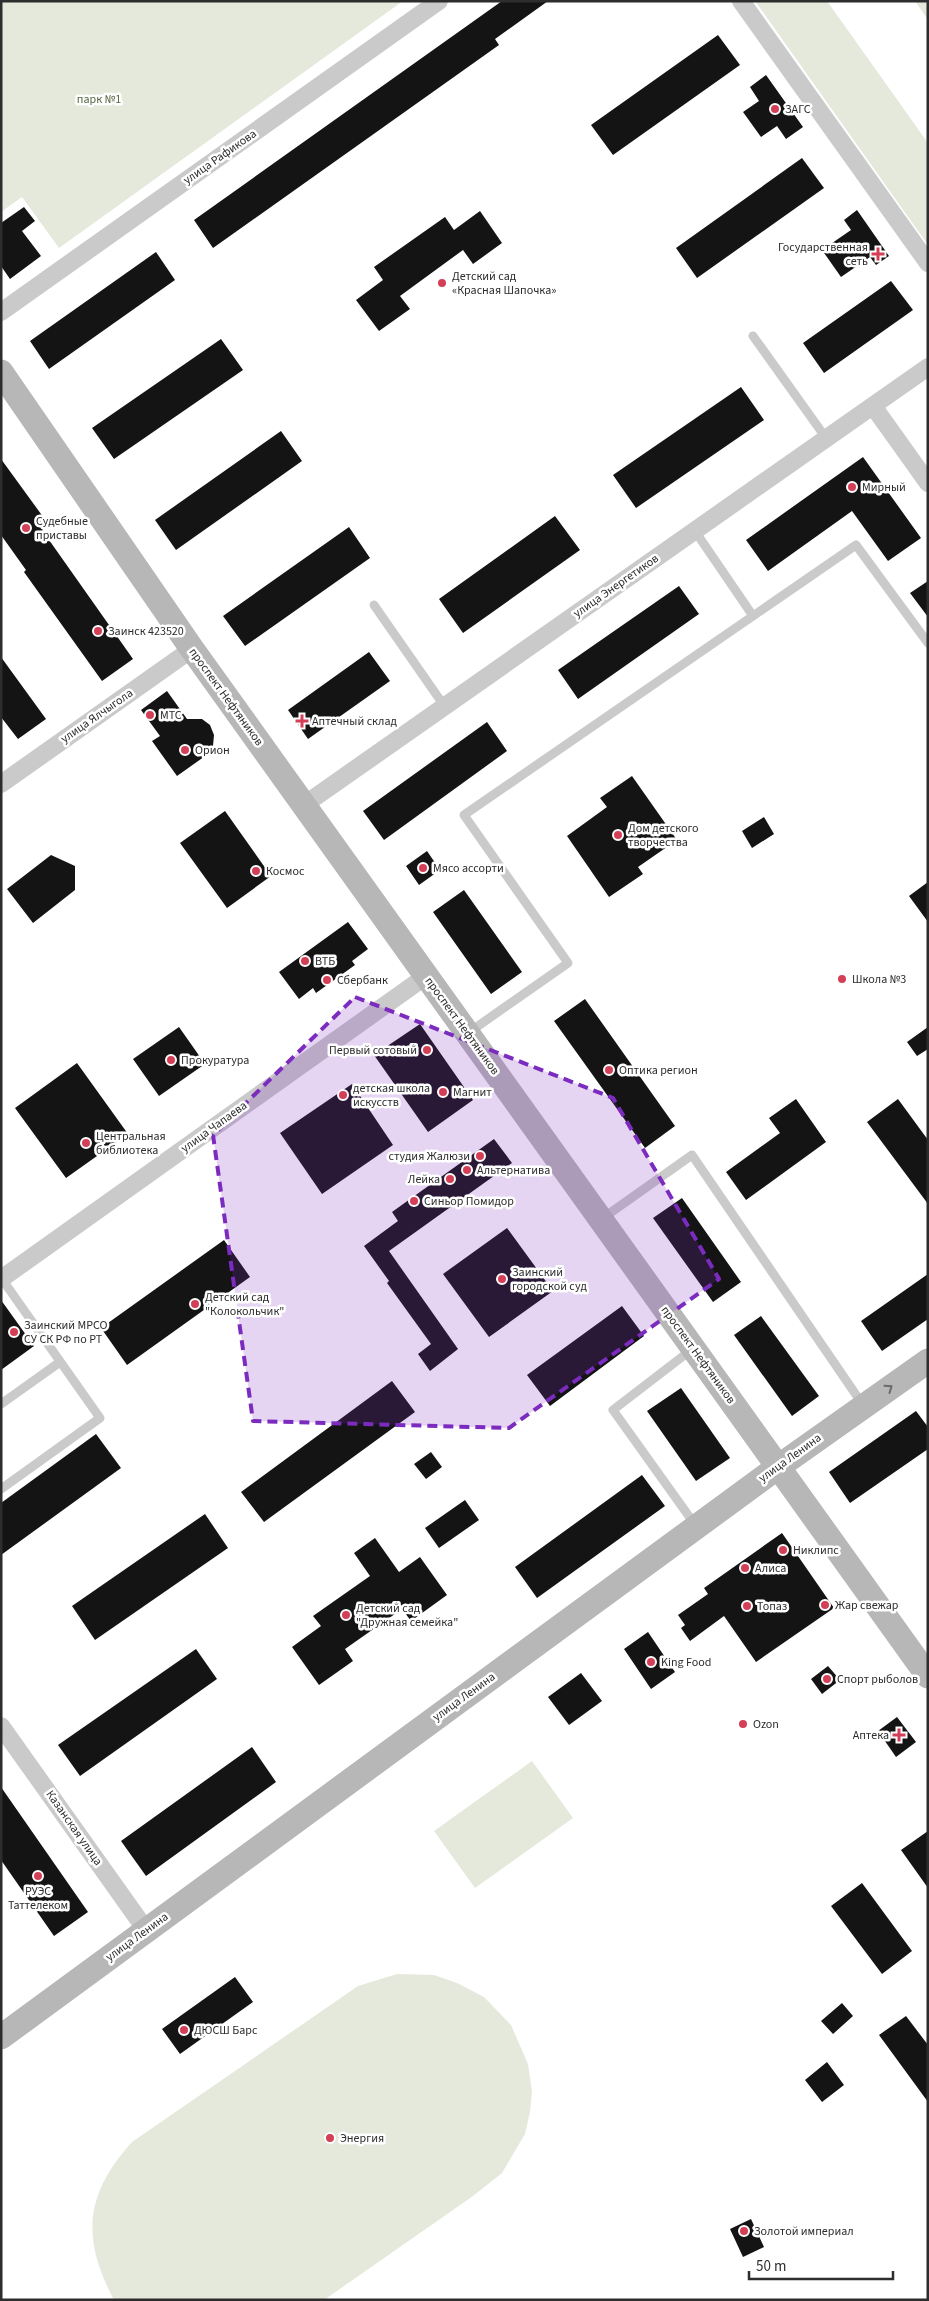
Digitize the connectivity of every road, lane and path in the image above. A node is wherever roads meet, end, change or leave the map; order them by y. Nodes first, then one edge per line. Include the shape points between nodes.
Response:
1 (439, 1) edge
2 (740, 1) edge
3 (928, 263) edge
4 (1, 312) edge
5 (753, 336) dead end
6 (928, 367) edge
7 (1, 372) edge
8 (873, 406) junction
9 (826, 438) junction
10 (928, 483) edge
11 (695, 531) junction
12 (374, 605) dead end
13 (752, 616) junction
14 (928, 643) edge
15 (192, 649) junction
16 (445, 706) junction
17 (1, 784) edge
18 (304, 805) junction
19 (426, 976) junction
20 (468, 1034) junction
21 (601, 1220) junction
22 (1, 1279) edge
23 (693, 1348) junction
24 (928, 1361) edge
25 (60, 1362) junction
26 (1, 1404) edge
27 (864, 1406) junction
28 (778, 1467) junction
29 (1, 1489) edge
30 (696, 1527) junction
31 (928, 1676) edge
32 (1, 1726) edge
33 (146, 1930) junction
34 (1, 2037) edge

1 - 4 street, улица Рафикова
2 - 3 street
5 - 9 lane
6 - 8 street, улица Энергетиков
7 - 15 main road, проспект Нефтяников
8 - 9 street, улица Энергетиков
8 - 10 street
9 - 11 street, улица Энергетиков
11 - 13 lane
11 - 16 street, улица Энергетиков
12 - 16 lane
13 - 14 lane via 856,545
13 - 20 lane via 464,815 568,963
15 - 17 street, улица Ялчыгола
15 - 18 main road, проспект Нефтяников
16 - 18 street, улица Энергетиков
18 - 19 main road, проспект Нефтяников
19 - 20 main road, проспект Нефтяников
19 - 22 street, улица Чапаева
20 - 21 main road, проспект Нефтяников
21 - 23 main road, проспект Нефтяников
21 - 27 lane via 692,1155
22 - 25 lane
23 - 28 main road, проспект Нефтяников
23 - 30 lane via 613,1410
27 -> 24 main road, улица Ленина
25 - 26 lane
25 - 29 lane via 100,1418
27 - 28 main road, улица Ленина
28 - 30 main road, улица Ленина
28 - 31 main road, проспект Нефтяников
30 - 33 main road, улица Ленина
32 - 33 street, Казанская улица
33 - 34 main road, улица Ленина

